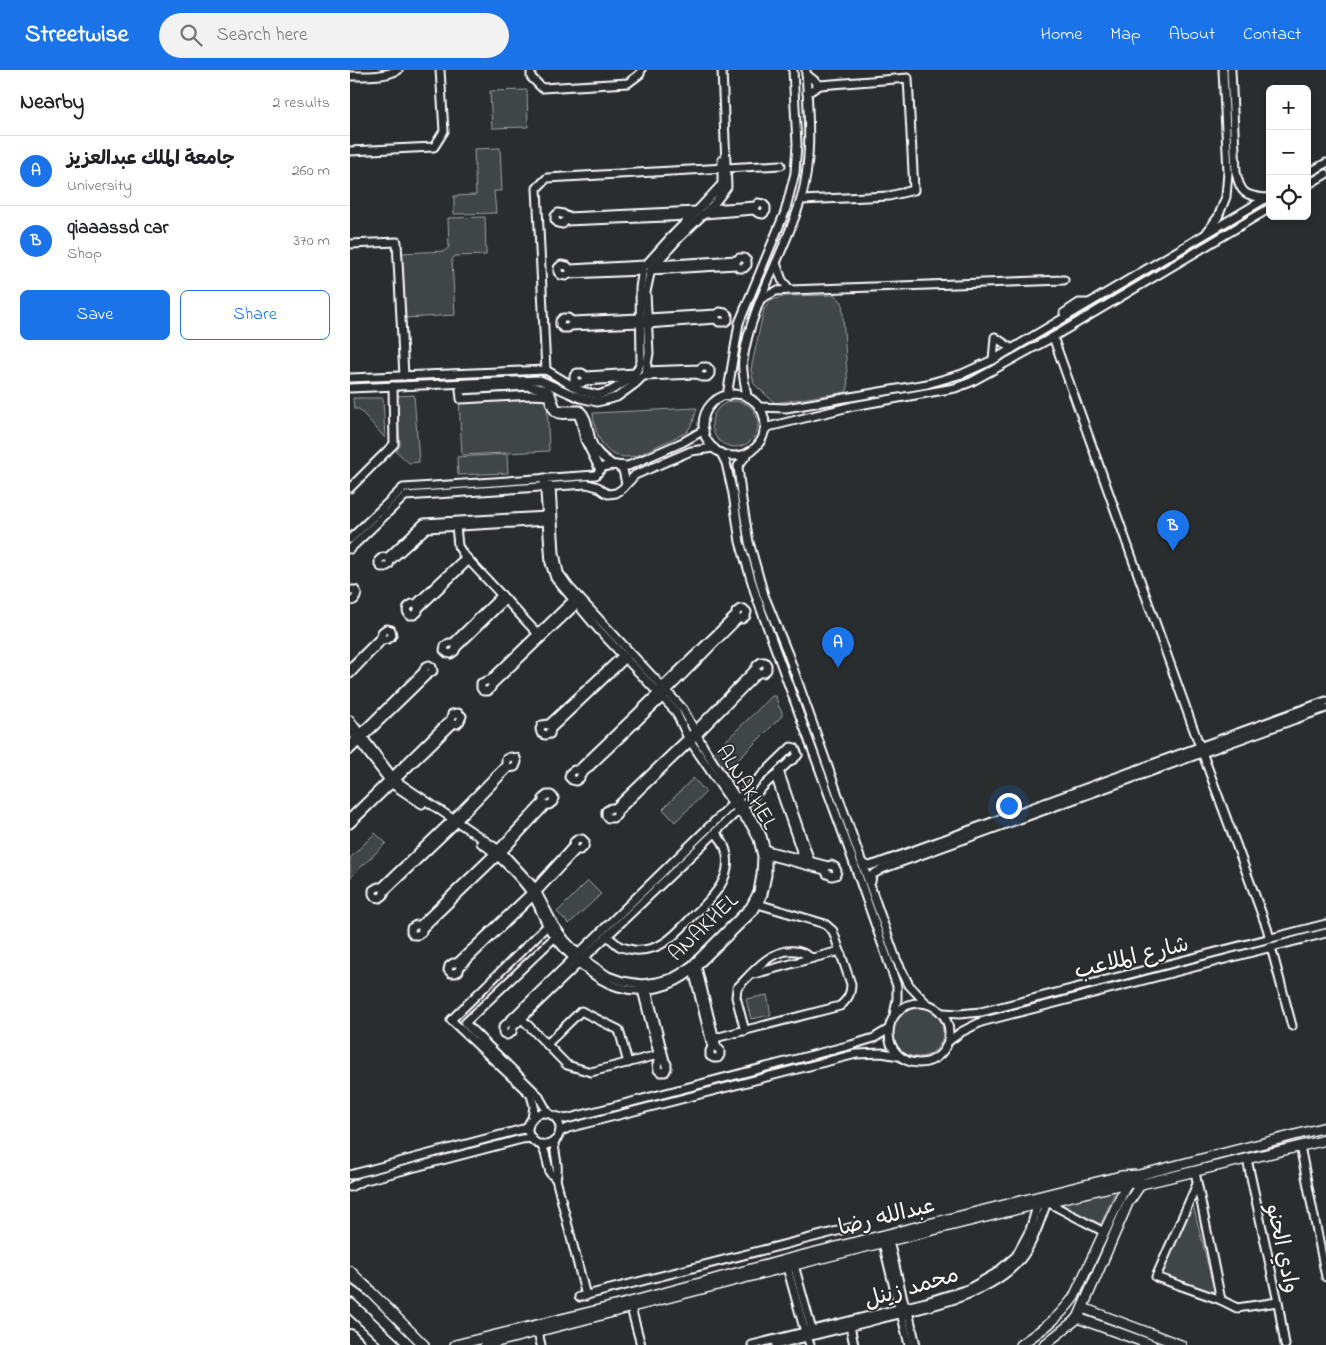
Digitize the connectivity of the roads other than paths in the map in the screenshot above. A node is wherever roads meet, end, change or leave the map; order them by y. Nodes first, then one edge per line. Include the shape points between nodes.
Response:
1 (398, 70) edge
2 (440, 70) edge
3 (531, 70) edge
4 (641, 70) edge
5 (720, 70) edge
6 (793, 70) edge
7 (1223, 70) edge
8 (1231, 70) edge
9 (806, 72) edge
10 (350, 76) edge
11 (820, 85) junction
12 (807, 93) junction
13 (1234, 128) junction
14 (1226, 129) junction
15 (350, 151) edge
16 (1326, 163) edge
17 (781, 165) dead end
18 (725, 169) junction
19 (1311, 172) edge
20 (1326, 174) edge
21 (1311, 183) edge
22 (1266, 197) edge
23 (1266, 198) edge
24 (801, 200) junction
25 (1266, 210) edge
26 (701, 212) junction
27 (1204, 235) junction
28 (350, 244) edge
29 (776, 263) junction
30 (648, 268) junction
31 (1064, 280) dead end
32 (790, 290) junction
33 (761, 299) junction
34 (644, 321) junction
35 (1053, 337) junction
36 (1012, 349) junction
37 (993, 360) junction
38 (546, 370) junction
39 (644, 374) junction
40 (634, 375) junction
41 (382, 376) junction
42 (404, 376) junction
43 (350, 383) edge
44 (391, 386) junction
45 (379, 387) junction
46 (726, 396) junction
47 (747, 397) junction
48 (792, 405) junction
49 (759, 407) junction
50 (796, 423) junction
51 (704, 430) junction
52 (764, 432) junction
53 (714, 448) junction
54 (721, 453) junction
55 (748, 453) junction
56 (615, 465) junction
57 (598, 472) junction
58 (544, 478) junction
59 (350, 482) edge
60 (626, 484) junction
61 (598, 487) junction
62 (350, 488) edge
63 (548, 488) junction
64 (547, 518) junction
65 (456, 526) junction
66 (350, 539) edge
67 (350, 549) edge
68 (467, 559) junction
69 (350, 590) edge
70 (504, 597) junction
71 (350, 601) edge
72 (575, 602) junction
73 (538, 634) junction
74 (625, 656) junction
75 (350, 668) edge
76 (350, 674) edge
77 (663, 692) junction
78 (1326, 701) edge
79 (1326, 708) edge
80 (350, 720) edge
81 (350, 730) edge
82 (695, 734) junction
83 (360, 738) junction
84 (689, 740) junction
85 (350, 744) edge
86 (350, 750) edge
87 (1202, 750) junction
88 (777, 773) junction
89 (392, 780) junction
90 (735, 802) junction
91 (741, 808) junction
92 (350, 818) edge
93 (453, 822) junction
94 (350, 824) edge
95 (715, 832) junction
96 (766, 852) junction
97 (498, 853) junction
98 (807, 861) junction
99 (862, 863) junction
100 (870, 885) junction
101 (534, 892) junction
102 (758, 904) junction
103 (1326, 924) edge
104 (548, 926) junction
105 (1326, 933) edge
106 (607, 936) junction
107 (555, 937) junction
108 (1270, 939) junction
109 (1271, 947) junction
110 (840, 951) junction
111 (813, 958) junction
112 (579, 959) junction
113 (695, 969) junction
114 (751, 974) junction
115 (644, 990) junction
116 (926, 1003) junction
117 (943, 1013) junction
118 (894, 1016) junction
119 (522, 1019) junction
120 (1292, 1026) dead end
121 (889, 1029) junction
122 (745, 1031) junction
123 (715, 1038) junction
124 (949, 1041) junction
125 (547, 1044) junction
126 (658, 1055) junction
127 (899, 1056) junction
128 (628, 1062) junction
129 (552, 1115) junction
130 (531, 1122) junction
131 (1326, 1127) edge
132 (560, 1132) junction
133 (532, 1138) junction
134 (1326, 1140) edge
135 (554, 1141) junction
136 (541, 1144) junction
137 (1300, 1146) junction
138 (1247, 1160) junction
139 (1195, 1172) junction
140 (350, 1176) edge
141 (556, 1179) junction
142 (1124, 1179) junction
143 (1140, 1179) junction
144 (1197, 1184) junction
145 (350, 1187) edge
146 (1043, 1202) junction
147 (857, 1226) dead end
148 (1104, 1232) junction
149 (886, 1242) junction
150 (791, 1266) junction
151 (350, 1271) edge
152 (350, 1276) edge
153 (1326, 1277) edge
154 (368, 1289) junction
155 (1221, 1300) junction
156 (1278, 1302) junction
157 (350, 1305) edge
158 (631, 1308) junction
159 (1083, 1308) junction
160 (903, 1310) junction
161 (1078, 1318) junction
162 (850, 1326) junction
163 (538, 1332) junction
164 (810, 1334) junction
165 (350, 1336) edge
166 (1052, 1341) edge
167 (359, 1345) edge
168 (393, 1345) edge
169 (424, 1345) edge
170 (455, 1345) edge
171 (485, 1345) edge
172 (541, 1345) edge
173 (641, 1345) edge
174 (752, 1345) edge
175 (776, 1345) edge
176 (810, 1345) edge
177 (854, 1345) edge
178 (909, 1345) edge
179 (916, 1345) edge
180 (1020, 1345) edge
181 (1044, 1345) edge
182 (1152, 1345) edge
183 (1181, 1345) edge
184 (1285, 1345) edge

1 - 10 street via 380,75
2 - 15 street via 444,131 434,147
3 - 4 street via 532,77 542,88 628,83
5 - 18 street
6 - 46 street via 797,144 795,173 785,212 739,323
7 - 14 street
8 - 13 street
9 - 11 street
9 - 12 street
11 - 12 street
11 - 24 street via 908,78 914,190 889,196
12 - 24 street via 807,173
13 - 14 street
13 - 22 street via 1238,183 1251,196
14 - 27 street via 1226,197 1218,217
16 - 19 street
17 - 18 street
18 - 26 street via 722,184
18 - 26 street via 728,187
18 - 38 street via 547,178 537,188
20 - 21 street
23 - 27 street
24 - 29 street
25 - 35 street
26 - 26 street via 754,210 763,214 766,207 758,203 756,206
26 - 26 street via 567,216 558,213 555,220 563,224 565,221
26 - 30 street
26 - 30 street via 670,238
27 - 36 street
28 - 42 street via 397,242
29 - 32 street
29 - 33 street
30 - 30 street via 570,269 562,265 558,272 566,276
30 - 30 street via 736,265 744,268 747,261 740,258
30 - 34 street via 640,288
31 - 32 street
32 - 33 street via 776,291
33 - 47 street via 742,362
34 - 34 street via 716,319 725,322 728,315 720,312
34 - 34 street via 572,321 563,318 560,325 568,328
34 - 39 street via 649,353
34 - 40 street via 641,362
35 - 50 street via 955,388 853,406
35 - 87 street
36 - 37 street
36 - 37 street via 995,337
37 - 48 street via 962,374 927,384
38 - 40 street via 581,391 598,395
38 - 42 street
39 - 39 street via 698,374 707,377 710,370 702,367
39 - 44 street via 617,397 597,402 540,380
40 - 40 street via 586,376 577,373 574,380 582,383
41 - 42 street
41 - 43 street
41 - 45 street via 366,380
43 - 45 street
44 - 45 street
44 - 59 street via 390,443
44 - 62 street via 394,444
46 - 47 street
46 - 51 street via 708,409
47 - 49 street
48 - 49 street via 786,408
48 - 50 street
49 - 52 street via 765,423
50 - 52 street via 768,427
51 - 53 street
51 - 56 street via 628,466
52 - 55 street via 759,444
53 - 54 street
53 - 60 street via 691,451 635,476
54 - 55 street via 734,456
54 - 118 street via 733,494 740,542 756,596 897,986
55 - 99 street via 738,466 748,542 764,595
56 - 57 street via 603,467
56 - 57 street via 600,456 592,444 584,414 580,410 558,410 552,394 546,390 527,386 460,390 461,398 548,396 555,413 578,414
56 - 60 street via 623,470
57 - 58 street
57 - 61 street
58 - 63 street
58 - 66 street via 403,488
60 - 61 street via 622,490 608,494
61 - 63 street via 587,484
63 - 64 street
63 - 67 street via 405,496
63 - 77 street, ALNAKHEL via 559,573
64 - 65 street
64 - 65 street via 424,523 388,557 379,560 379,564 381,567 389,565 426,528
64 - 72 street via 550,563 555,578
65 - 68 street via 458,546
68 - 68 street via 416,604 408,607 409,615 418,612
68 - 70 street
69 - 71 street via 357,593 355,600
70 - 70 street via 453,643 445,646 444,650 451,654 455,651
70 - 73 street
72 - 73 street
72 - 73 street via 492,688 483,691 481,684 490,680
72 - 74 street
74 - 74 street via 549,724 542,725 541,733 550,734 551,729
74 - 77 street
75 - 76 street via 381,637 382,632 391,630 391,638 384,639
77 - 77 street via 746,616 747,612 744,609 736,612
77 - 77 street via 580,778 576,781 569,777
77 - 82 street, ALNAKHEL via 683,709
77 - 84 street
78 - 87 street
79 - 87 street
80 - 83 street
81 - 83 street, ALNAKHEL
82 - 82 street via 758,673 767,670 765,662 757,665
82 - 84 street
82 - 90 street, ALNAKHEL
83 - 83 street via 433,671 432,667 425,667
83 - 85 street
83 - 86 street
83 - 89 street, ALNAKHEL
84 - 84 street via 615,808 606,810 608,818 617,815
84 - 90 street
87 - 99 street via 879,863 869,866
87 - 100 street via 882,869 872,875
87 - 108 street
88 - 90 street via 798,755 796,748 788,750
88 - 91 street
88 - 98 street
89 - 89 street via 454,723 457,724 462,719 460,714 452,714 451,719
89 - 92 street
89 - 93 street, ALNAKHEL
89 - 94 street
90 - 91 street, ALNAKHEL
90 - 112 street
91 - 95 street
91 - 96 street, ALNAKHEL via 755,823
91 - 112 street, ANAKHEL via 758,839 762,856 758,892 750,907 692,965 681,973 642,984 608,976
93 - 93 street via 508,768 515,767 516,758 506,760 506,765
93 - 93 street via 382,887 374,890 375,897 384,895
93 - 97 street, ALNAKHEL
95 - 106 street
95 - 106 street via 724,845 727,859 722,885 673,937 664,944 641,950 620,946
96 - 98 street
96 - 98 street via 836,875 837,871 831,865
96 - 102 street, ALNAKHEL via 767,875
97 - 97 street via 546,805 553,802 551,795 543,798 543,802
97 - 97 street via 412,928 413,935 422,932
97 - 101 street, ALNAKHEL
99 - 100 street
100 - 116 street via 896,959 909,985
101 - 101 street via 576,850 584,847 582,839 574,842
101 - 101 street via 458,963 449,966 448,970 451,973 459,971
101 - 104 street, ALNAKHEL
101 - 112 street, ANAKHEL
102 - 110 street via 825,924 833,931
102 - 113 street, ALNAKHEL
103 - 108 street, شارع الملاعب
104 - 107 street, ALNAKHEL
104 - 130 street via 451,1020 531,1095 534,1106
105 - 109 street, شارع الملاعب
106 - 112 street
107 - 112 street, ALNAKHEL
107 - 129 street via 466,1023 538,1095
108 - 117 street, شارع الملاعب via 981,1012
109 - 120 street
109 - 124 street, شارع الملاعب via 981,1022
110 - 111 street
110 - 122 street via 851,993 840,1006
111 - 114 street
111 - 114 street via 793,950 780,952
112 - 115 street, ALNAKHEL via 603,981 617,987
112 - 119 street
112 - 119 street via 503,1027 503,1033 512,1032
113 - 115 street, ALNAKHEL via 672,984
113 - 123 street
113 - 123 street via 712,1047 710,1056 718,1058 720,1050
114 - 122 street via 736,993
115 - 126 street
115 - 126 street via 667,1064 665,1072 658,1070
116 - 117 street
116 - 118 street via 908,1004
117 - 124 street via 950,1031
118 - 121 street
119 - 125 street
121 - 127 street via 889,1039
121 - 129 street via 851,1046 566,1119
122 - 123 street
124 - 127 street via 938,1058 928,1062 918,1064
125 - 128 street via 567,1065 591,1072
125 - 128 street via 581,1011 620,1030
126 - 128 street
127 - 132 street via 856,1054
129 - 130 street via 538,1114
129 - 132 street via 560,1125
130 - 133 street via 529,1132
130 - 140 street via 523,1129
131 - 143 street, عبدالله رضا
132 - 135 street
133 - 136 street
133 - 145 street via 362,1181
134 - 137 street, عبدالله رضا
135 - 136 street
135 - 141 street
136 - 141 street via 550,1173
137 - 138 street, عبدالله رضا
137 - 153 street
138 - 139 street, عبدالله رضا
138 - 156 street, وادي الحنو
139 - 143 street, عبدالله رضا
139 - 144 street
141 - 147 street via 582,1296
142 - 143 street, عبدالله رضا
142 - 146 street, عبدالله رضا
142 - 148 street
142 - 170 street, عبدالله رضا via 792,1258
143 - 159 street
144 - 155 street
144 - 155 street via 1156,1277
146 - 148 street
146 - 149 street, عبدالله رضا
146 - 160 street, محمد زينل via 1016,1256 996,1274 968,1289
148 - 180 street via 1074,1297 1063,1312
149 - 150 street, عبدالله رضا
149 - 160 street
150 - 158 street, عبدالله رضا
150 - 164 street
151 - 154 street
152 - 154 main road
154 - 169 street
155 - 156 street via 1237,1308
156 - 184 street, وادي الحنو
157 - 168 highway
158 - 163 street, عبدالله رضا
158 - 173 street
159 - 161 street
159 - 183 street
160 - 162 street, محمد زينل
160 - 164 street, محمد زينل
160 - 178 street
160 - 179 street
161 - 166 street
161 - 182 street
162 - 164 street, محمد زينل
162 - 177 street
163 - 171 street, عبدالله رضا
163 - 172 street
164 - 174 street, محمد زينل
164 - 175 street, محمد زينل
164 - 176 street
165 - 167 highway
166 - 181 street

